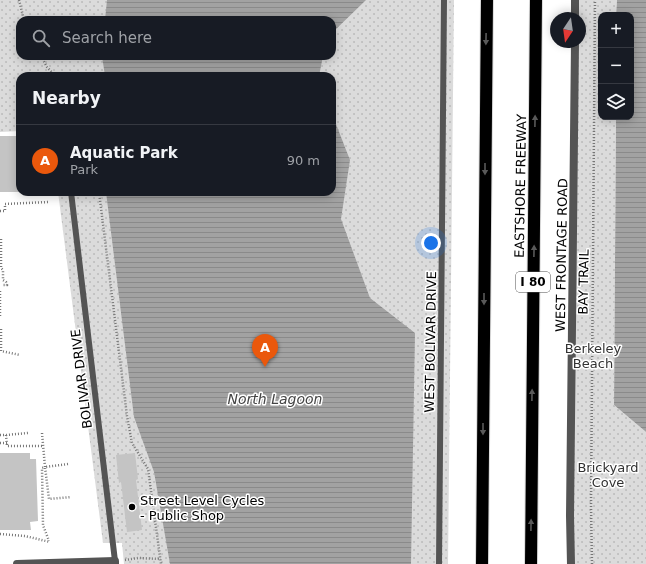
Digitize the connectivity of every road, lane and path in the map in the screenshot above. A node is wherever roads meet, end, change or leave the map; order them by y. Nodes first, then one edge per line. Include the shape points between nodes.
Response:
1 (19, 0) edge
2 (444, 0) edge
3 (487, 0) edge
4 (536, 0) edge
5 (575, 0) edge
6 (596, 0) edge
7 (575, 12) edge
8 (23, 16) edge
9 (575, 48) edge
10 (43, 60) edge
11 (52, 72) edge
12 (71, 196) edge
13 (100, 196) edge
14 (48, 202) dead end
15 (0, 211) edge
16 (1, 240) edge
17 (2, 285) dead end
18 (0, 291) edge
19 (0, 316) edge
20 (1, 329) edge
21 (0, 347) edge
22 (20, 355) dead end
23 (28, 432) dead end
24 (42, 433) dead end
25 (0, 435) edge
26 (6, 435) junction
27 (0, 443) edge
28 (7, 443) junction
29 (43, 446) junction
30 (68, 464) dead end
31 (45, 467) junction
32 (48, 494) junction
33 (42, 495) junction
34 (71, 497) dead end
35 (0, 534) edge
36 (160, 558) junction
37 (115, 563) edge
38 (17, 564) edge
39 (161, 564) edge
40 (439, 564) edge
41 (482, 564) edge
42 (531, 564) edge
43 (571, 564) edge
44 (592, 564) edge

1 - 8 path
2 - 40 lane, WEST BOLIVAR DRIVE
3 -> 41 highway
42 -> 4 highway, EASTSHORE FREEWAY / I 80
5 - 7 street
6 - 44 path, BAY TRAIL
9 - 43 street, WEST FRONTAGE ROAD
10 - 11 path
12 - 37 lane, BOLIVAR DRIVE
13 - 36 path via 127,416 132,443 148,468
14 - 15 path via 5,204 5,211
16 - 17 path via 1,268 7,285
18 - 19 path
20 - 21 path
21 - 22 path via 1,351
23 - 26 path
24 - 29 path
25 - 26 path
26 - 28 path
27 - 28 path
28 - 29 path via 7,446
29 - 31 path
30 - 31 path
31 - 32 path
31 - 33 path via 42,468
32 - 33 path
32 - 34 path via 49,499
33 - 35 path via 43,525 50,542
36 - 37 path via 136,558
36 - 39 path
37 - 38 street

